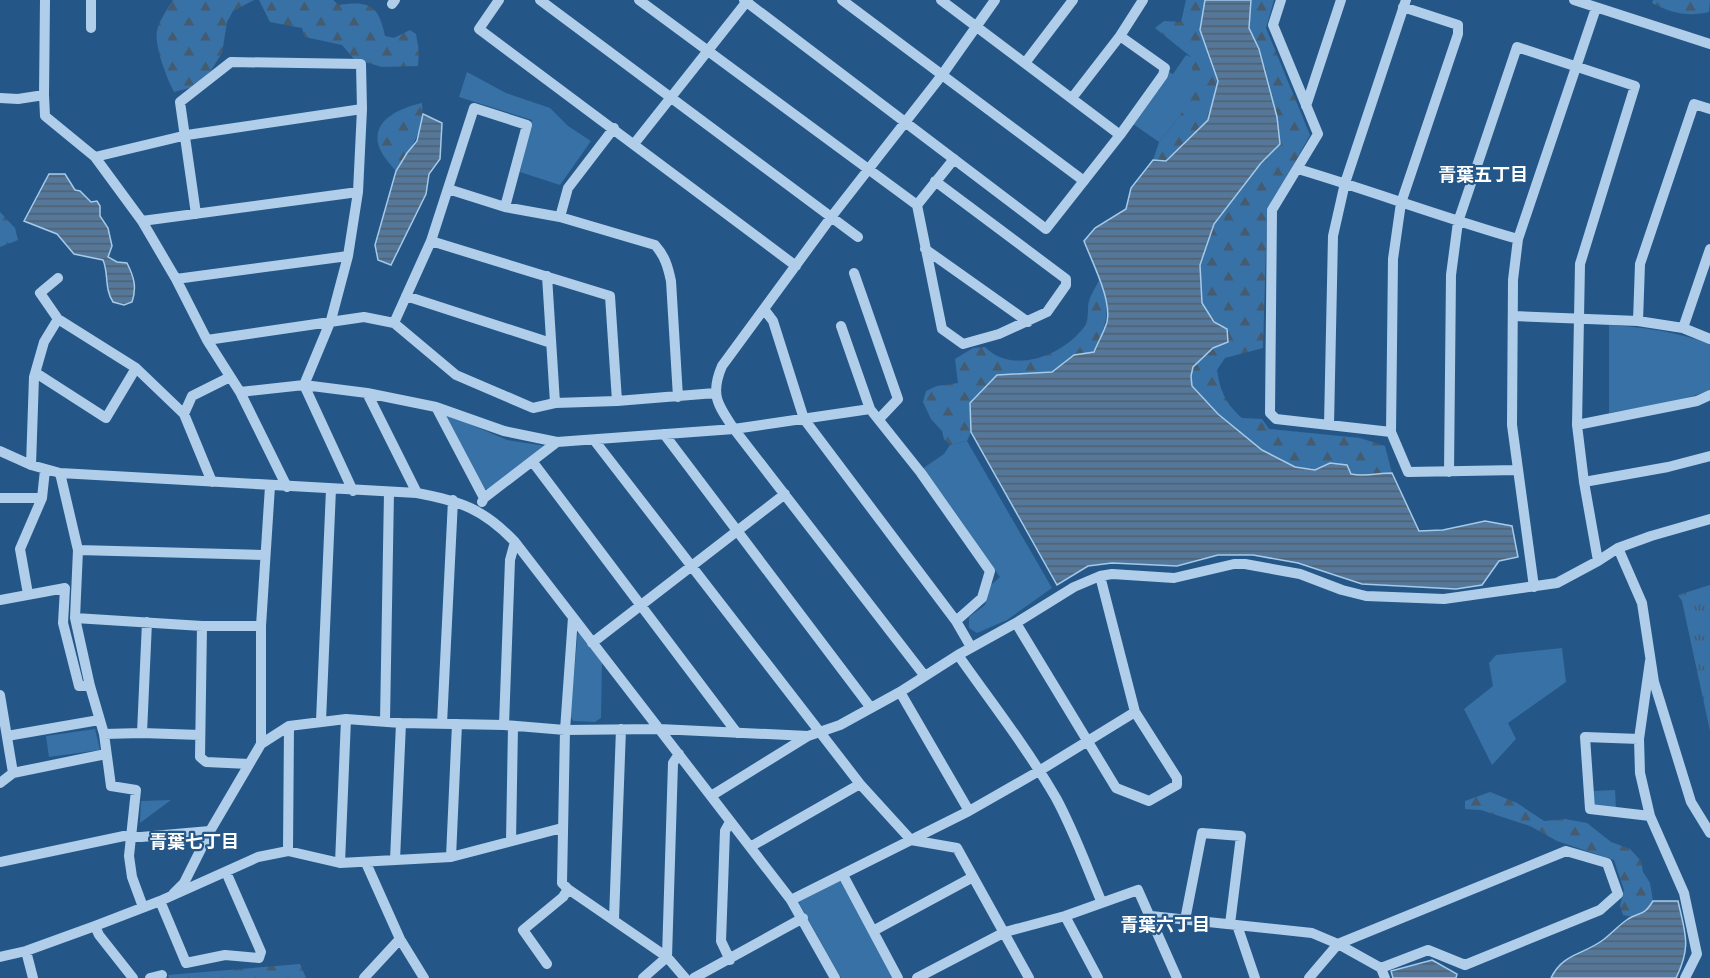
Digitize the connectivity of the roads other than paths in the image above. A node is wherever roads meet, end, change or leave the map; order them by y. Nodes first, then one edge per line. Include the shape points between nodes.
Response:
1 (45, 0) edge
2 (91, 0) edge
3 (499, 0) edge
4 (540, 0) edge
5 (639, 0) edge
6 (842, 0) edge
7 (941, 0) edge
8 (995, 0) edge
9 (1073, 0) edge
10 (1143, 0) edge
11 (1281, 0) edge
12 (1341, 0) edge
13 (1574, 0) edge
14 (746, 1) edge
15 (1404, 3) edge
16 (1596, 8) junction
17 (977, 26) junction
18 (91, 28) dead end
19 (1120, 36) junction
20 (1710, 44) edge
21 (708, 51) junction
22 (1025, 63) junction
23 (1576, 65) junction
24 (942, 75) junction
25 (44, 95) junction
26 (671, 97) junction
27 (0, 98) edge
28 (1072, 98) junction
29 (1306, 106) junction
30 (362, 109) junction
31 (1710, 109) edge
32 (906, 122) junction
33 (614, 128) junction
34 (187, 135) junction
35 (1120, 135) junction
36 (634, 144) junction
37 (95, 157) junction
38 (954, 159) junction
39 (868, 169) junction
40 (1298, 169) junction
41 (935, 181) junction
42 (1084, 181) junction
43 (1345, 183) junction
44 (448, 189) junction
45 (358, 192) junction
46 (1401, 203) junction
47 (916, 205) junction
48 (504, 207) junction
49 (196, 214) junction
50 (832, 216) junction
51 (560, 217) junction
52 (142, 221) junction
53 (1458, 222) junction
54 (858, 237) dead end
55 (1518, 239) junction
56 (431, 240) junction
57 (926, 249) junction
58 (1710, 249) edge
59 (348, 256) junction
60 (796, 266) junction
61 (854, 273) dead end
62 (547, 276) junction
63 (58, 278) dead end
64 (176, 279) junction
65 (406, 296) junction
66 (764, 309) junction
67 (1513, 316) junction
68 (58, 318) junction
69 (330, 320) junction
70 (1579, 320) junction
71 (1638, 321) junction
72 (1028, 322) junction
73 (394, 323) junction
74 (842, 326) dead end
75 (1683, 328) junction
76 (1710, 339) edge
77 (207, 340) junction
78 (550, 343) junction
79 (136, 368) junction
80 (36, 374) junction
81 (230, 377) junction
82 (304, 385) junction
83 (240, 392) junction
84 (367, 393) junction
85 (715, 393) junction
86 (1710, 395) edge
87 (678, 397) junction
88 (617, 401) junction
89 (555, 403) junction
90 (436, 406) junction
91 (870, 409) junction
92 (184, 414) junction
93 (804, 419) junction
94 (879, 419) junction
95 (1329, 425) junction
96 (1577, 425) junction
97 (734, 429) junction
98 (1391, 432) junction
99 (664, 434) junction
100 (594, 440) junction
101 (557, 442) junction
102 (0, 451) edge
103 (1710, 456) edge
104 (532, 461) junction
105 (30, 465) junction
106 (45, 470) junction
107 (1518, 470) junction
108 (1449, 472) junction
109 (60, 473) junction
110 (212, 482) junction
111 (1584, 482) junction
112 (270, 486) junction
113 (287, 487) junction
114 (331, 489) junction
115 (353, 491) junction
116 (389, 492) junction
117 (417, 493) junction
118 (785, 494) junction
119 (0, 498) edge
120 (42, 498) junction
121 (484, 498) junction
122 (453, 500) junction
123 (477, 510) junction
124 (1710, 519) edge
125 (737, 531) junction
126 (515, 542) junction
127 (1618, 548) junction
128 (78, 550) junction
129 (264, 555) junction
130 (1598, 561) junction
131 (692, 566) junction
132 (1100, 576) junction
133 (1534, 586) junction
134 (28, 594) junction
135 (0, 600) edge
136 (641, 605) junction
137 (573, 617) junction
138 (75, 618) junction
139 (956, 621) junction
140 (147, 622) junction
141 (1016, 624) junction
142 (202, 626) junction
143 (261, 626) junction
144 (592, 643) junction
145 (971, 647) junction
146 (958, 655) junction
147 (1650, 661) junction
148 (924, 675) junction
149 (90, 686) junction
150 (900, 692) junction
151 (0, 695) edge
152 (871, 708) junction
153 (1135, 712) junction
154 (346, 719) junction
155 (99, 720) junction
156 (321, 721) junction
157 (385, 721) junction
158 (400, 723) junction
159 (442, 724) junction
160 (457, 724) junction
161 (508, 725) junction
162 (289, 726) junction
163 (621, 729) junction
164 (659, 729) junction
165 (565, 730) junction
166 (820, 732) junction
167 (142, 733) junction
168 (737, 733) junction
169 (104, 734) junction
170 (200, 735) junction
171 (7, 736) junction
172 (808, 736) junction
173 (1087, 740) junction
174 (1639, 740) junction
175 (261, 744) junction
176 (106, 754) junction
177 (679, 754) junction
178 (249, 764) junction
179 (1039, 771) junction
180 (13, 773) junction
181 (0, 783) edge
182 (860, 784) junction
183 (711, 796) junction
184 (969, 811) junction
185 (1650, 816) junction
186 (730, 822) junction
187 (562, 828) junction
188 (210, 831) junction
189 (1710, 833) edge
190 (132, 836) junction
191 (911, 840) junction
192 (511, 841) junction
193 (750, 847) junction
194 (288, 851) junction
195 (452, 857) junction
196 (395, 860) junction
197 (0, 861) edge
198 (366, 862) junction
199 (340, 863) junction
200 (226, 872) junction
201 (843, 875) junction
202 (973, 877) junction
203 (568, 889) junction
204 (173, 894) junction
205 (790, 900) junction
206 (160, 901) junction
207 (1102, 903) junction
208 (143, 907) junction
209 (1065, 916) junction
210 (1151, 916) junction
211 (802, 918) junction
212 (614, 919) junction
213 (1185, 920) junction
214 (1233, 925) junction
215 (95, 926) junction
216 (873, 931) junction
217 (1005, 932) junction
218 (400, 939) junction
219 (1338, 944) junction
220 (26, 951) junction
221 (0, 957) edge
222 (667, 957) junction
223 (730, 960) junction
224 (547, 964) dead end
225 (1383, 973) edge
226 (162, 975) dead end
227 (833, 977) edge
228 (33, 978) edge
229 (133, 978) edge
230 (150, 978) edge
231 (364, 978) edge
232 (424, 978) edge
233 (643, 978) edge
234 (685, 978) edge
235 (694, 978) edge
236 (898, 978) edge
237 (917, 978) edge
238 (1029, 978) edge
239 (1098, 978) edge
240 (1177, 978) edge
241 (1255, 978) edge
242 (1309, 978) edge
243 (1684, 978) edge

1 - 25 street
2 - 18 street
3 - 33 street via 479,28
4 - 26 street
5 - 21 street
6 - 24 street
7 - 17 street
8 - 17 street
9 - 22 street
10 - 19 street
11 - 29 street via 1273,25
12 - 29 street
13 - 16 street
14 - 21 street
14 - 32 street
15 - 43 street
15 - 46 street via 1458,25 1458,34
16 - 20 street
16 - 23 street
17 - 22 street
17 - 24 street
19 - 28 street
19 - 35 street via 1165,68
21 - 26 street
21 - 39 street
22 - 28 street
23 - 53 street via 1517,47
23 - 55 street
23 - 70 street via 1635,86 1580,264
24 - 32 street
24 - 42 street
25 - 27 street
25 - 37 street via 45,116
26 - 36 street
26 - 50 street
28 - 35 street
29 - 40 street via 1318,134
30 - 34 street
30 - 34 street via 361,64 231,62 180,102
30 - 45 street
31 - 71 street via 1694,104 1640,264
32 - 38 street
32 - 39 street
33 - 36 street
33 - 51 street via 568,188
34 - 37 street
34 - 49 street
35 - 42 street
36 - 60 street
37 - 52 street
38 - 41 street
38 - 42 street via 1046,229
39 - 47 street
39 - 50 street
40 - 43 street
40 - 95 street via 1272,210 1270,413 1276,419
41 - 47 street
41 - 72 street via 1066,279 1047,312
43 - 46 street
43 - 95 street via 1333,236
44 - 48 street
44 - 48 street via 474,108 527,125
44 - 56 street
45 - 49 street
45 - 59 street
46 - 53 street
46 - 98 street via 1393,260
47 - 57 street
48 - 51 street
49 - 52 street
50 - 54 street
50 - 60 street
51 - 87 street via 655,245 661,252 671,281
52 - 64 street
53 - 55 street
53 - 108 street via 1451,275
55 - 67 street
56 - 62 street
56 - 65 street
57 - 72 street
57 - 72 street via 942,329 963,344
58 - 75 street
59 - 64 street
59 - 69 street
60 - 66 street
61 - 94 street via 898,399
62 - 78 street
62 - 88 street via 610,296
63 - 68 street via 40,293
64 - 77 street
65 - 73 street
65 - 78 street
66 - 85 street via 722,366 715,381
66 - 93 street via 773,321
67 - 70 street
67 - 107 street via 1512,424
68 - 79 street
68 - 80 street via 44,342
69 - 73 street via 364,317
69 - 77 street
69 - 82 street
70 - 71 street
70 - 96 street
71 - 75 street
73 - 89 street via 456,375 533,408
74 - 91 street
75 - 76 street
77 - 81 street
78 - 89 street
79 - 80 street via 106,418
79 - 92 street
80 - 105 street
81 - 83 street
81 - 92 street via 192,396
82 - 83 street
82 - 84 street
82 - 115 street
83 - 113 street
84 - 90 street
84 - 117 street
85 - 87 street
85 - 97 street
86 - 96 street
87 - 88 street
88 - 89 street
90 - 101 street via 504,431
90 - 121 street
91 - 93 street
91 - 94 street
92 - 110 street
93 - 97 street
93 - 139 street
94 - 139 street via 990,571 982,598
95 - 98 street
96 - 111 street
97 - 99 street
97 - 118 street
98 - 108 street via 1408,472
99 - 100 street
99 - 125 street
100 - 101 street
100 - 131 street
101 - 104 street
102 - 105 street
103 - 111 street
104 - 121 street
104 - 136 street
105 - 106 street
106 - 109 street
106 - 120 street
107 - 108 street
107 - 133 street
109 - 110 street
109 - 128 street
110 - 112 street
111 - 130 street
112 - 113 street
112 - 129 street
113 - 114 street
114 - 115 street
114 - 156 street
115 - 116 street
116 - 117 street
116 - 157 street
117 - 122 street
118 - 125 street
118 - 148 street
119 - 120 street
120 - 134 street via 20,549
121 - 123 street
122 - 123 street
122 - 159 street
123 - 126 street
124 - 127 street
125 - 131 street
125 - 152 street
126 - 137 street
126 - 161 street via 510,560
127 - 130 street
127 - 147 street via 1642,603
128 - 129 street
128 - 138 street
129 - 143 street
130 - 133 street via 1557,583
131 - 136 street
131 - 166 street
132 - 133 street via 1174,578 1234,564 1300,574 1374,597 1444,599
132 - 141 street via 1074,587
132 - 153 street
134 - 135 street
134 - 149 street via 65,588 63,623 79,686
136 - 144 street
136 - 168 street
137 - 144 street
137 - 165 street
138 - 140 street
138 - 149 street
139 - 145 street
140 - 142 street
140 - 167 street
141 - 145 street
141 - 173 street
142 - 143 street
142 - 170 street
143 - 175 street
144 - 164 street
145 - 146 street
146 - 148 street
146 - 179 street
147 - 174 street
147 - 189 street via 1690,802
148 - 150 street
149 - 155 street
150 - 152 street
150 - 184 street
151 - 171 street
152 - 166 street
153 - 173 street
153 - 173 street via 1177,778 1177,785 1149,801 1116,788
154 - 156 street
154 - 157 street
154 - 199 street
155 - 169 street
155 - 171 street
156 - 162 street
157 - 158 street
158 - 159 street
158 - 196 street
159 - 160 street
160 - 161 street
160 - 195 street
161 - 165 street
161 - 192 street
162 - 175 street
162 - 194 street
163 - 164 street
163 - 165 street
163 - 212 street
164 - 168 street
164 - 177 street
165 - 187 street
166 - 172 street
166 - 182 street
167 - 169 street
167 - 170 street
168 - 172 street
169 - 176 street
170 - 178 street via 200,757 206,762
171 - 180 street
172 - 183 street
173 - 179 street
174 - 185 street via 1640,773
174 - 185 street via 1585,737 1590,809
175 - 178 street
176 - 180 street
176 - 190 street via 111,786 136,790
177 - 183 street
177 - 222 street via 673,763
178 - 188 street
179 - 184 street
179 - 207 street via 1070,826
180 - 181 street
182 - 191 street
182 - 193 street
183 - 186 street
184 - 191 street
185 - 243 street via 1684,893 1697,954
186 - 193 street
186 - 223 street via 726,831 721,941
187 - 192 street
187 - 203 street via 562,883
188 - 190 street
188 - 204 street via 184,883
190 - 197 street
190 - 208 street via 132,877
191 - 201 street
191 - 202 street via 957,848
192 - 195 street
193 - 205 street
194 - 199 street
194 - 200 street
195 - 196 street
196 - 198 street
198 - 199 street
198 - 218 street
200 - 204 street
200 - 206 street via 261,952 259,958 225,955 186,963
201 - 205 street
201 - 216 street
202 - 216 street
202 - 217 street
203 - 212 street
203 - 224 street via 523,930
204 - 206 street
205 - 211 street
206 - 208 street
207 - 209 street
207 - 210 street via 1138,890
208 - 215 street
209 - 217 street
209 - 239 street
210 - 213 street
210 - 240 street
211 - 223 street
211 - 227 street
212 - 222 street
213 - 214 street
213 - 214 street via 1202,832 1241,836
214 - 219 street via 1312,933
214 - 241 street
215 - 220 street
215 - 229 street
216 - 236 street
217 - 237 street
217 - 238 street
218 - 231 street
218 - 232 street
219 - 225 street
219 - 225 street via 1566,851 1606,863 1617,894 1600,910 1465,965 1428,950
219 - 242 street
220 - 221 street
220 - 228 street
222 - 233 street
222 - 234 street
223 - 235 street
226 - 230 street

